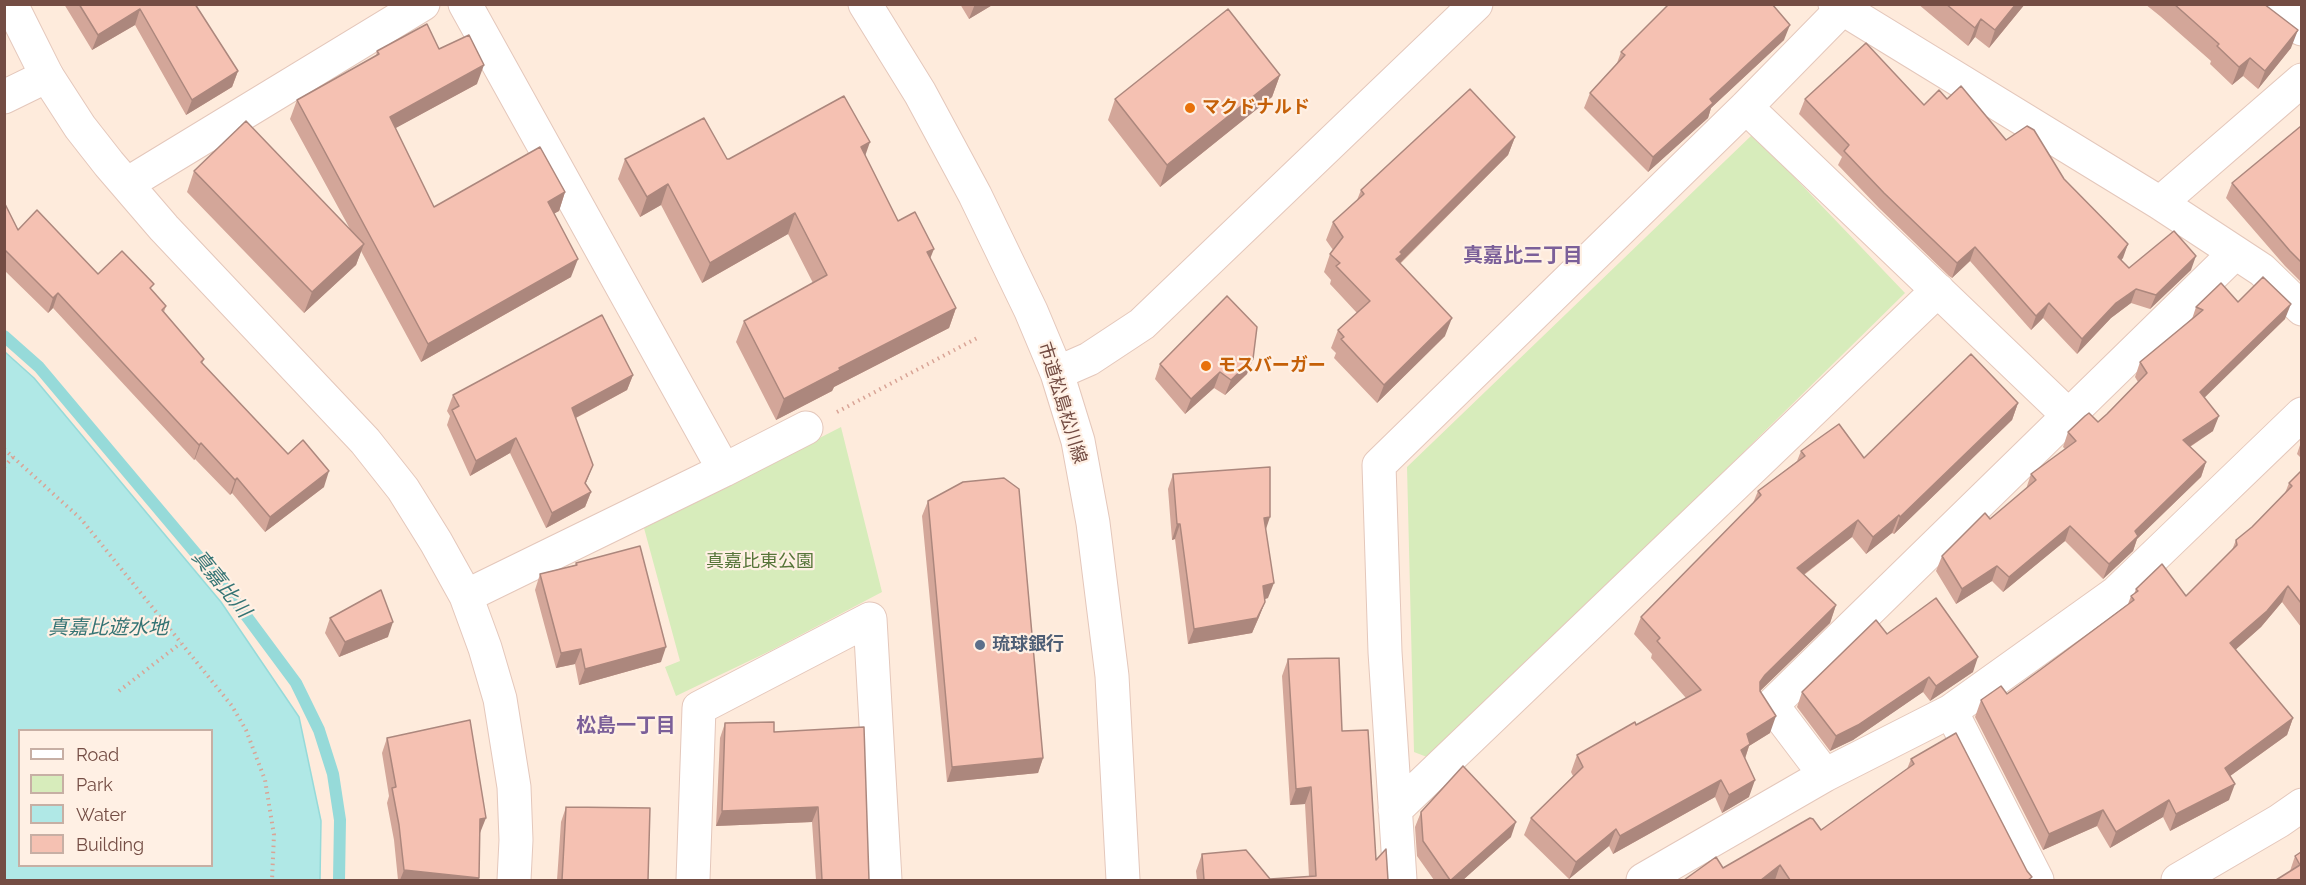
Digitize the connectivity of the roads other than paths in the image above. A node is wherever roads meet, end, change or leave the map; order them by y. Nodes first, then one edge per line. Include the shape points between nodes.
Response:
1 (10, 4) edge
2 (423, 4) edge
3 (465, 4) edge
4 (865, 4) edge
5 (1476, 4) edge
6 (2272, 4) edge
7 (1841, 6) edge
8 (2301, 29) edge
9 (47, 76) junction
10 (2301, 80) edge
11 (4, 97) edge
12 (1746, 107) junction
13 (127, 184) junction
14 (2160, 203) junction
15 (2235, 253) junction
16 (1938, 290) junction
17 (2301, 309) edge
18 (1057, 373) junction
19 (2301, 414) edge
20 (2069, 416) junction
21 (806, 428) road end
22 (724, 470) junction
23 (466, 596) junction
24 (1951, 711) junction
25 (1825, 775) junction
26 (2301, 805) edge
27 (1395, 810) junction
28 (514, 880) edge
29 (693, 880) edge
30 (885, 880) edge
31 (1123, 880) edge
32 (1400, 880) edge
33 (1643, 880) edge
34 (2037, 880) edge
35 (2178, 880) edge

1 - 9 street
2 - 13 street
3 - 22 street
4 - 18 street, 市道松島松川線 via 920,93 975,195
5 - 18 street via 1142,324 1089,359
6 - 8 street
7 - 12 street
7 - 14 street
9 - 11 street
9 - 13 street via 80,127
10 - 14 street
12 - 16 street
12 - 27 street via 1379,465
13 - 23 street via 365,441 403,489
14 - 15 street
15 - 17 street via 2262,270
15 - 20 street
16 - 20 street
16 - 27 street
18 - 31 street, 市道松島松川線 via 1078,441 1103,592 1112,676
19 - 24 street via 2116,593
20 - 25 street via 1772,705
21 - 22 street
22 - 23 street
23 - 28 street via 495,679 508,742 516,840
24 - 25 street
24 - 34 street
25 - 33 street
26 - 35 street
27 - 32 street
29 - 30 street via 699,708 870,619

